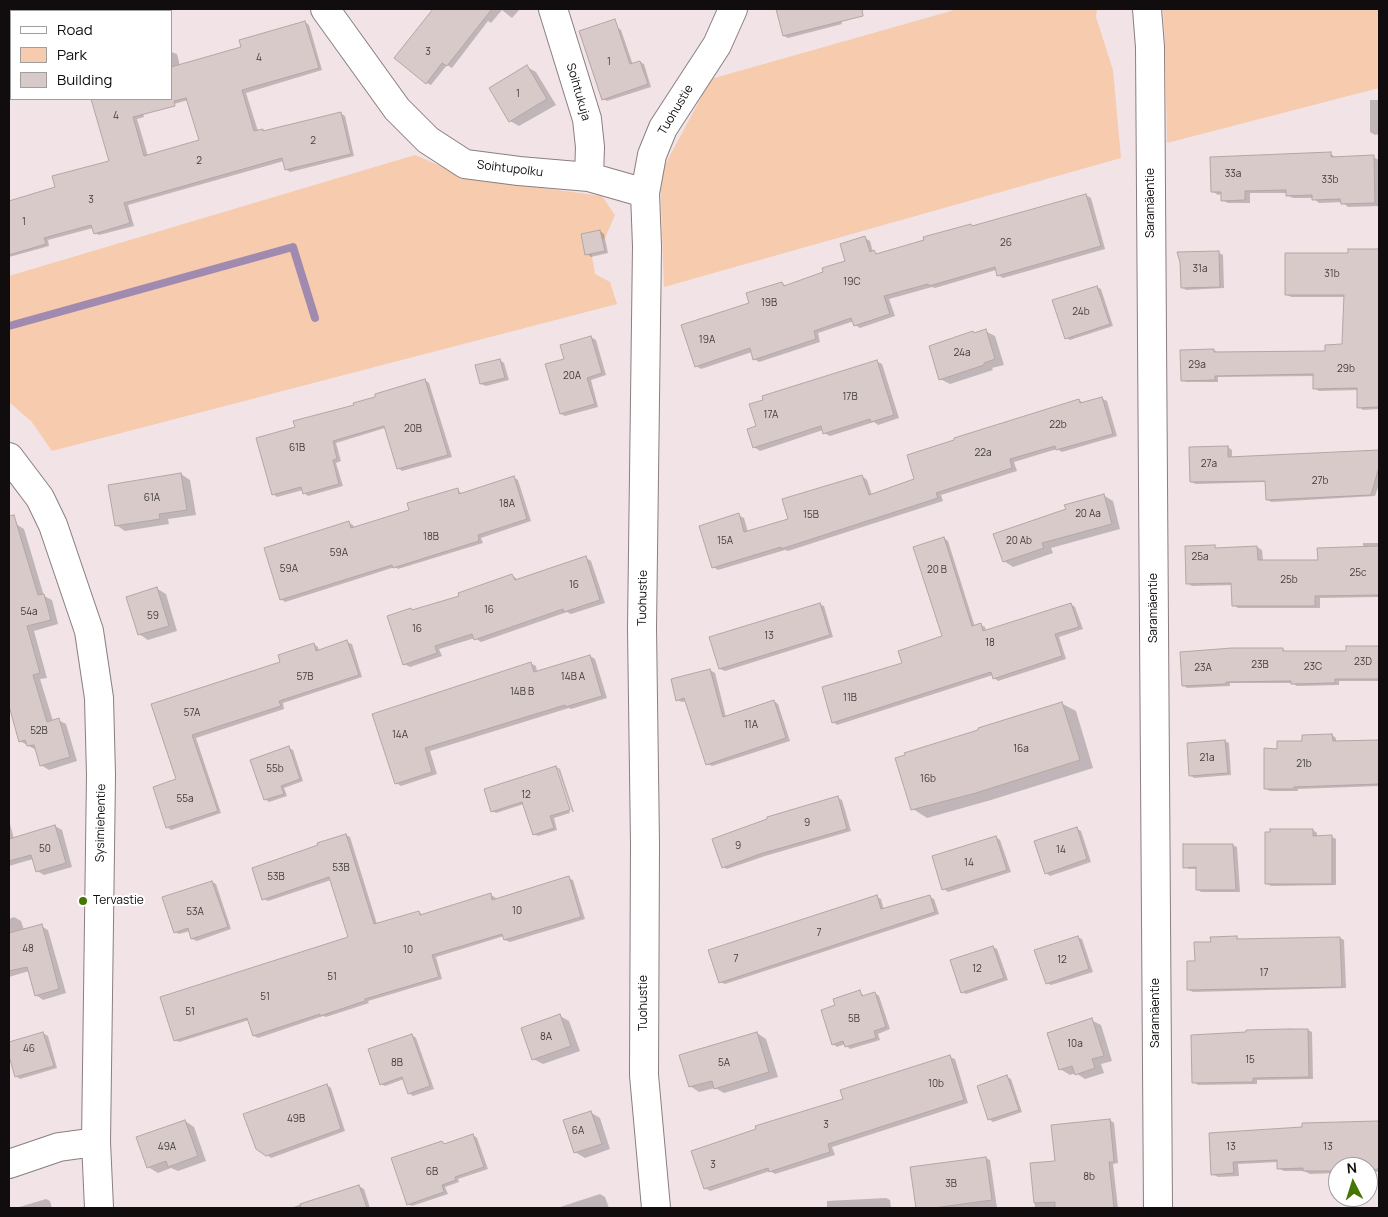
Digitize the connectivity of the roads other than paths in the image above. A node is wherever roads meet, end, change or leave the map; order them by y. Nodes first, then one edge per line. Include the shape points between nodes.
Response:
1 (325, 9) edge
2 (553, 9) edge
3 (733, 9) edge
4 (1147, 9) edge
5 (589, 177) junction
6 (645, 193) junction
7 (9, 457) edge
8 (96, 1142) junction
9 (9, 1164) edge
10 (99, 1208) edge
11 (656, 1208) edge
12 (1158, 1208) edge

1 - 5 street, Soihtupolku via 397,108 428,140 465,164
2 - 5 street, Soihtukuja via 587,119
3 - 6 street, Tuohustie via 717,45 663,128 652,154
4 - 12 street, Saramäentie via 1150,56
5 - 6 street, Soihtupolku
6 - 11 street, Tuohustie via 642,628 644,1067
7 - 8 street, Sysimiehentie via 40,498 53,525 89,631 98,689 102,790
8 - 9 street via 59,1147
8 - 10 street, Sysimiehentie

